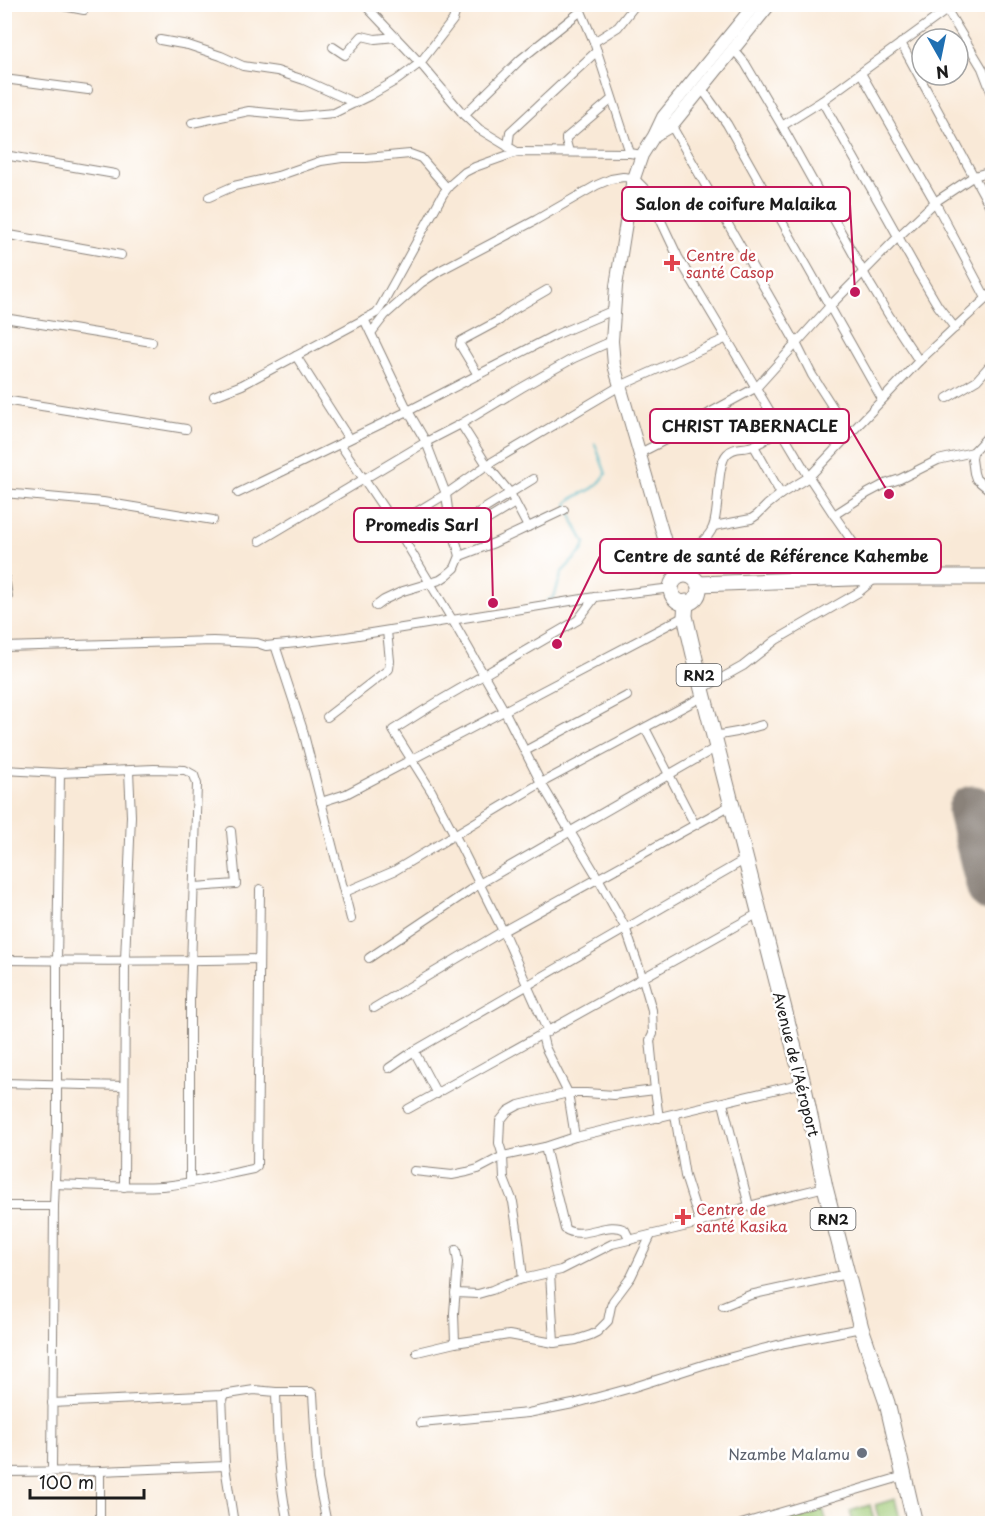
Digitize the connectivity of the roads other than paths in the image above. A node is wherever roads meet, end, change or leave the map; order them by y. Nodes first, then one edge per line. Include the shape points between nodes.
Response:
1 (53, 4) edge
2 (364, 4) edge
3 (456, 4) edge
4 (636, 4) edge
5 (755, 4) edge
6 (770, 4) edge
7 (949, 6) edge
8 (580, 8) edge
9 (84, 10) dead end
10 (396, 37) junction
11 (160, 40) dead end
12 (594, 42) junction
13 (901, 43) junction
14 (333, 47) dead end
15 (734, 50) junction
16 (597, 51) junction
17 (420, 63) junction
18 (861, 73) junction
19 (4, 79) edge
20 (702, 89) junction
21 (87, 90) dead end
22 (993, 94) edge
23 (612, 99) junction
24 (822, 101) junction
25 (355, 103) junction
26 (464, 115) junction
27 (668, 121) junction
28 (192, 123) dead end
29 (782, 126) junction
30 (513, 149) junction
31 (569, 152) junction
32 (636, 154) junction
33 (4, 156) edge
34 (993, 171) edge
35 (115, 174) dead end
36 (974, 176) junction
37 (634, 178) junction
38 (447, 188) junction
39 (208, 197) dead end
40 (935, 202) junction
41 (993, 210) edge
42 (4, 234) edge
43 (898, 237) junction
44 (121, 255) dead end
45 (864, 273) junction
46 (547, 290) dead end
47 (989, 295) edge
48 (830, 306) junction
49 (614, 310) junction
50 (4, 318) edge
51 (364, 319) junction
52 (954, 328) junction
53 (371, 333) junction
54 (725, 339) junction
55 (612, 341) junction
56 (152, 342) dead end
57 (796, 343) junction
58 (296, 356) junction
59 (919, 361) junction
60 (993, 363) edge
61 (478, 375) junction
62 (620, 386) junction
63 (757, 387) junction
64 (214, 396) dead end
65 (947, 398) dead end
66 (882, 399) junction
67 (4, 400) edge
68 (408, 411) junction
69 (461, 424) junction
70 (186, 429) dead end
71 (782, 429) junction
72 (993, 432) edge
73 (850, 434) junction
74 (349, 439) junction
75 (426, 442) junction
76 (340, 444) junction
77 (754, 446) junction
78 (973, 452) junction
79 (640, 453) junction
80 (487, 465) junction
81 (809, 477) junction
82 (364, 479) junction
83 (533, 479) dead end
84 (993, 492) edge
85 (4, 493) edge
86 (238, 493) dead end
87 (510, 493) junction
88 (446, 494) junction
89 (781, 494) junction
90 (515, 503) junction
91 (564, 510) dead end
92 (834, 515) junction
93 (213, 520) dead end
94 (395, 525) junction
95 (528, 526) junction
96 (714, 526) junction
97 (260, 541) dead end
98 (460, 556) junction
99 (4, 570) edge
100 (674, 576) junction
101 (877, 577) junction
102 (993, 577) edge
103 (430, 583) junction
104 (699, 584) junction
105 (8, 597) dead end
106 (595, 597) junction
107 (375, 606) dead end
108 (685, 609) junction
109 (453, 621) junction
110 (387, 631) junction
111 (275, 645) junction
112 (4, 647) edge
113 (485, 675) junction
114 (703, 692) junction
115 (627, 696) dead end
116 (505, 712) junction
117 (327, 717) dead end
118 (762, 725) dead end
119 (645, 728) junction
120 (715, 741) junction
121 (525, 751) junction
122 (412, 760) junction
123 (4, 770) edge
124 (129, 771) junction
125 (60, 773) junction
126 (669, 775) junction
127 (541, 783) junction
128 (321, 802) junction
129 (731, 805) junction
130 (695, 825) junction
131 (231, 831) dead end
132 (571, 831) junction
133 (454, 835) junction
134 (746, 859) junction
135 (598, 878) junction
136 (479, 884) junction
137 (195, 887) junction
138 (260, 889) dead end
139 (345, 892) junction
140 (759, 913) junction
141 (351, 919) dead end
142 (625, 927) junction
143 (503, 931) junction
144 (369, 958) dead end
145 (258, 959) junction
146 (4, 960) edge
147 (125, 960) junction
148 (57, 961) junction
149 (191, 961) junction
150 (643, 979) junction
151 (527, 985) junction
152 (374, 1008) dead end
153 (545, 1034) junction
154 (414, 1051) junction
155 (389, 1068) dead end
156 (4, 1083) edge
157 (803, 1083) junction
158 (57, 1085) junction
159 (124, 1086) junction
160 (655, 1090) junction
161 (568, 1093) junction
162 (437, 1094) junction
163 (723, 1103) junction
164 (408, 1109) dead end
165 (675, 1114) junction
166 (659, 1118) junction
167 (575, 1137) junction
168 (544, 1147) junction
169 (502, 1156) junction
170 (414, 1171) dead end
171 (190, 1182) junction
172 (55, 1184) junction
173 (124, 1187) junction
174 (825, 1187) junction
175 (4, 1206) edge
176 (54, 1206) junction
177 (749, 1206) junction
178 (700, 1223) junction
179 (651, 1235) junction
180 (630, 1240) junction
181 (456, 1250) dead end
182 (550, 1273) junction
183 (847, 1274) junction
184 (523, 1279) junction
185 (455, 1293) junction
186 (723, 1306) dead end
187 (861, 1328) junction
188 (455, 1343) junction
189 (554, 1343) junction
190 (417, 1352) dead end
191 (276, 1392) junction
192 (222, 1395) junction
193 (52, 1402) junction
194 (421, 1423) dead end
195 (225, 1466) junction
196 (52, 1471) junction
197 (100, 1471) junction
198 (4, 1472) edge
199 (904, 1476) junction
200 (100, 1524) edge
201 (234, 1524) edge
202 (288, 1524) edge
203 (327, 1524) edge
204 (741, 1524) edge
205 (915, 1524) edge

1 - 9 street
2 - 10 street
3 - 17 street via 453,20
4 - 12 street via 618,27
5 - 27 main road
6 - 15 main road
7 - 13 street
7 - 22 street
8 - 12 street
8 - 26 street
10 - 14 street via 362,36 345,55
10 - 17 street
11 - 25 street via 188,45 243,66 277,71
12 - 16 street
13 - 18 street
13 - 36 street
15 - 20 main road
15 - 29 street
16 - 23 street
16 - 30 street via 510,132 508,139
17 - 25 street
17 - 26 street
18 - 24 street
18 - 40 street
19 - 21 street
20 - 27 main road
20 - 48 street via 727,124
23 - 31 street via 566,138
23 - 32 street
24 - 29 street
24 - 43 street
25 - 28 street via 319,115 249,111
26 - 30 street via 478,129
27 - 32 main road
27 - 57 street
29 - 45 street
30 - 31 street
30 - 38 street via 465,172
31 - 32 street
32 - 37 main road
33 - 35 street
34 - 36 street
36 - 40 street
36 - 41 street
37 - 49 main road
37 - 53 street via 611,179 597,185 439,271 385,315
37 - 54 street via 647,191 678,257
38 - 39 street via 421,158 410,154 321,161
38 - 51 street via 380,308
40 - 43 street
40 - 47 street
42 - 44 street
43 - 45 street
43 - 52 street
45 - 48 street
45 - 59 street
46 - 61 street via 461,341
47 - 52 street
48 - 57 street
48 - 66 street
49 - 55 main road
49 - 61 street
50 - 56 street
51 - 53 street
51 - 58 street
52 - 59 street
53 - 68 street
54 - 62 street
54 - 63 street
55 - 62 main road
55 - 69 street via 574,358
57 - 63 street
57 - 73 street
58 - 64 street
58 - 74 street
59 - 66 street
60 - 65 street via 977,380
61 - 68 street
62 - 79 main road
62 - 80 street
63 - 71 street
63 - 79 street
66 - 73 street
67 - 70 street
68 - 74 street
68 - 75 street
69 - 75 street
69 - 80 street
71 - 77 street
71 - 81 street
72 - 78 street
73 - 81 street
74 - 76 street
75 - 82 street
75 - 88 street
76 - 82 street
76 - 86 street
77 - 89 street
77 - 96 street via 732,450 724,457
78 - 84 street via 976,478
78 - 92 street via 938,460 885,484
79 - 100 main road
80 - 87 street
80 - 88 street
81 - 89 street
81 - 92 street
82 - 94 street
82 - 97 street
83 - 87 street
85 - 93 street via 103,502
87 - 90 street
87 - 90 street via 471,516 475,525
88 - 94 street
88 - 98 street
89 - 96 street via 751,519
90 - 95 street
91 - 95 street
92 - 101 street
94 - 103 street
95 - 98 street
96 - 100 street
98 - 103 street via 451,572
99 - 105 street
100 - 104 highway via 693,577
100 - 106 street
100 - 108 highway via 674,596
101 - 102 highway
101 - 104 highway
101 - 114 street via 859,592 776,640
103 - 107 street via 403,591
103 - 109 street
104 - 108 highway via 696,598
106 - 109 street
106 - 113 street via 578,621
108 - 114 highway, Avenue de l'Aéroport / RN2
108 - 116 street
109 - 110 street
109 - 113 street
110 - 111 street
110 - 117 street via 389,669
111 - 112 street via 213,641
111 - 128 street
113 - 116 street
113 - 122 street via 393,730
114 - 119 street
114 - 120 highway, Avenue de l'Aéroport / RN2
115 - 121 street
116 - 121 street
116 - 122 street
118 - 120 street
119 - 126 street
119 - 127 street
120 - 126 street
120 - 129 highway, Avenue de l'Aéroport / RN2
121 - 127 street
122 - 128 street via 346,794
122 - 133 street
123 - 125 street
124 - 125 street
124 - 137 street via 185,770 194,775
124 - 147 street via 131,831
125 - 148 street
126 - 130 street
126 - 132 street
127 - 132 street
127 - 133 street
128 - 139 street
129 - 130 street
129 - 134 highway, Avenue de l'Aéroport / RN2
130 - 135 street
131 - 137 street via 236,884
132 - 135 street
132 - 136 street
133 - 136 street
133 - 139 street via 394,871
134 - 140 highway, Avenue de l'Aéroport / RN2
134 - 142 street
135 - 142 street
135 - 143 street
136 - 143 street
136 - 144 street
137 - 149 street
138 - 145 street
139 - 141 street
140 - 150 street
140 - 157 highway, Avenue de l'Aéroport / RN2
142 - 150 street
142 - 151 street
143 - 151 street
143 - 152 street
145 - 149 street
145 - 171 street via 257,1166
146 - 148 street
147 - 148 street
147 - 149 street
147 - 159 street
148 - 158 street
149 - 171 street
150 - 153 street
150 - 160 street via 653,1021 650,1040
151 - 153 street
151 - 154 street
153 - 161 street via 545,1047
153 - 162 street
154 - 155 street
154 - 162 street
156 - 158 street
157 - 163 street
157 - 174 highway, Avenue de l'Aéroport / RN2
158 - 159 street
158 - 172 street
159 - 173 street
160 - 161 street via 614,1095
160 - 166 street
161 - 167 street
161 - 169 street via 508,1111 500,1121
162 - 164 street
163 - 165 street
163 - 177 street
165 - 166 street
165 - 178 street via 685,1176
166 - 167 street
167 - 168 street
168 - 169 street
168 - 180 street via 565,1229 574,1233 615,1227 625,1230
169 - 170 street via 478,1169 452,1175
169 - 184 street
171 - 173 street
172 - 173 street
172 - 176 street
174 - 177 street
174 - 183 highway, Avenue de l'Aéroport / RN2
175 - 176 street
176 - 193 street
177 - 178 street
178 - 179 street
179 - 180 street
179 - 189 street via 631,1277 613,1300 604,1326 591,1335
180 - 182 street via 612,1244
181 - 185 street
182 - 184 street
182 - 189 street
183 - 186 street via 750,1295
183 - 187 highway, Avenue de l'Aéroport / RN2
184 - 185 street via 478,1294
185 - 188 street
187 - 194 street via 709,1363 573,1404 528,1413
187 - 199 highway, Avenue de l'Aéroport / RN2 via 887,1403
188 - 189 street via 513,1335
188 - 190 street
191 - 192 street via 254,1390
191 - 202 street via 279,1466
191 - 203 street via 313,1394 318,1479
192 - 193 street
192 - 195 street
193 - 196 street
195 - 197 street
195 - 201 street
196 - 197 street
196 - 198 street
197 - 200 street
199 - 204 street
199 - 205 highway, Avenue de l'Aéroport / RN2

